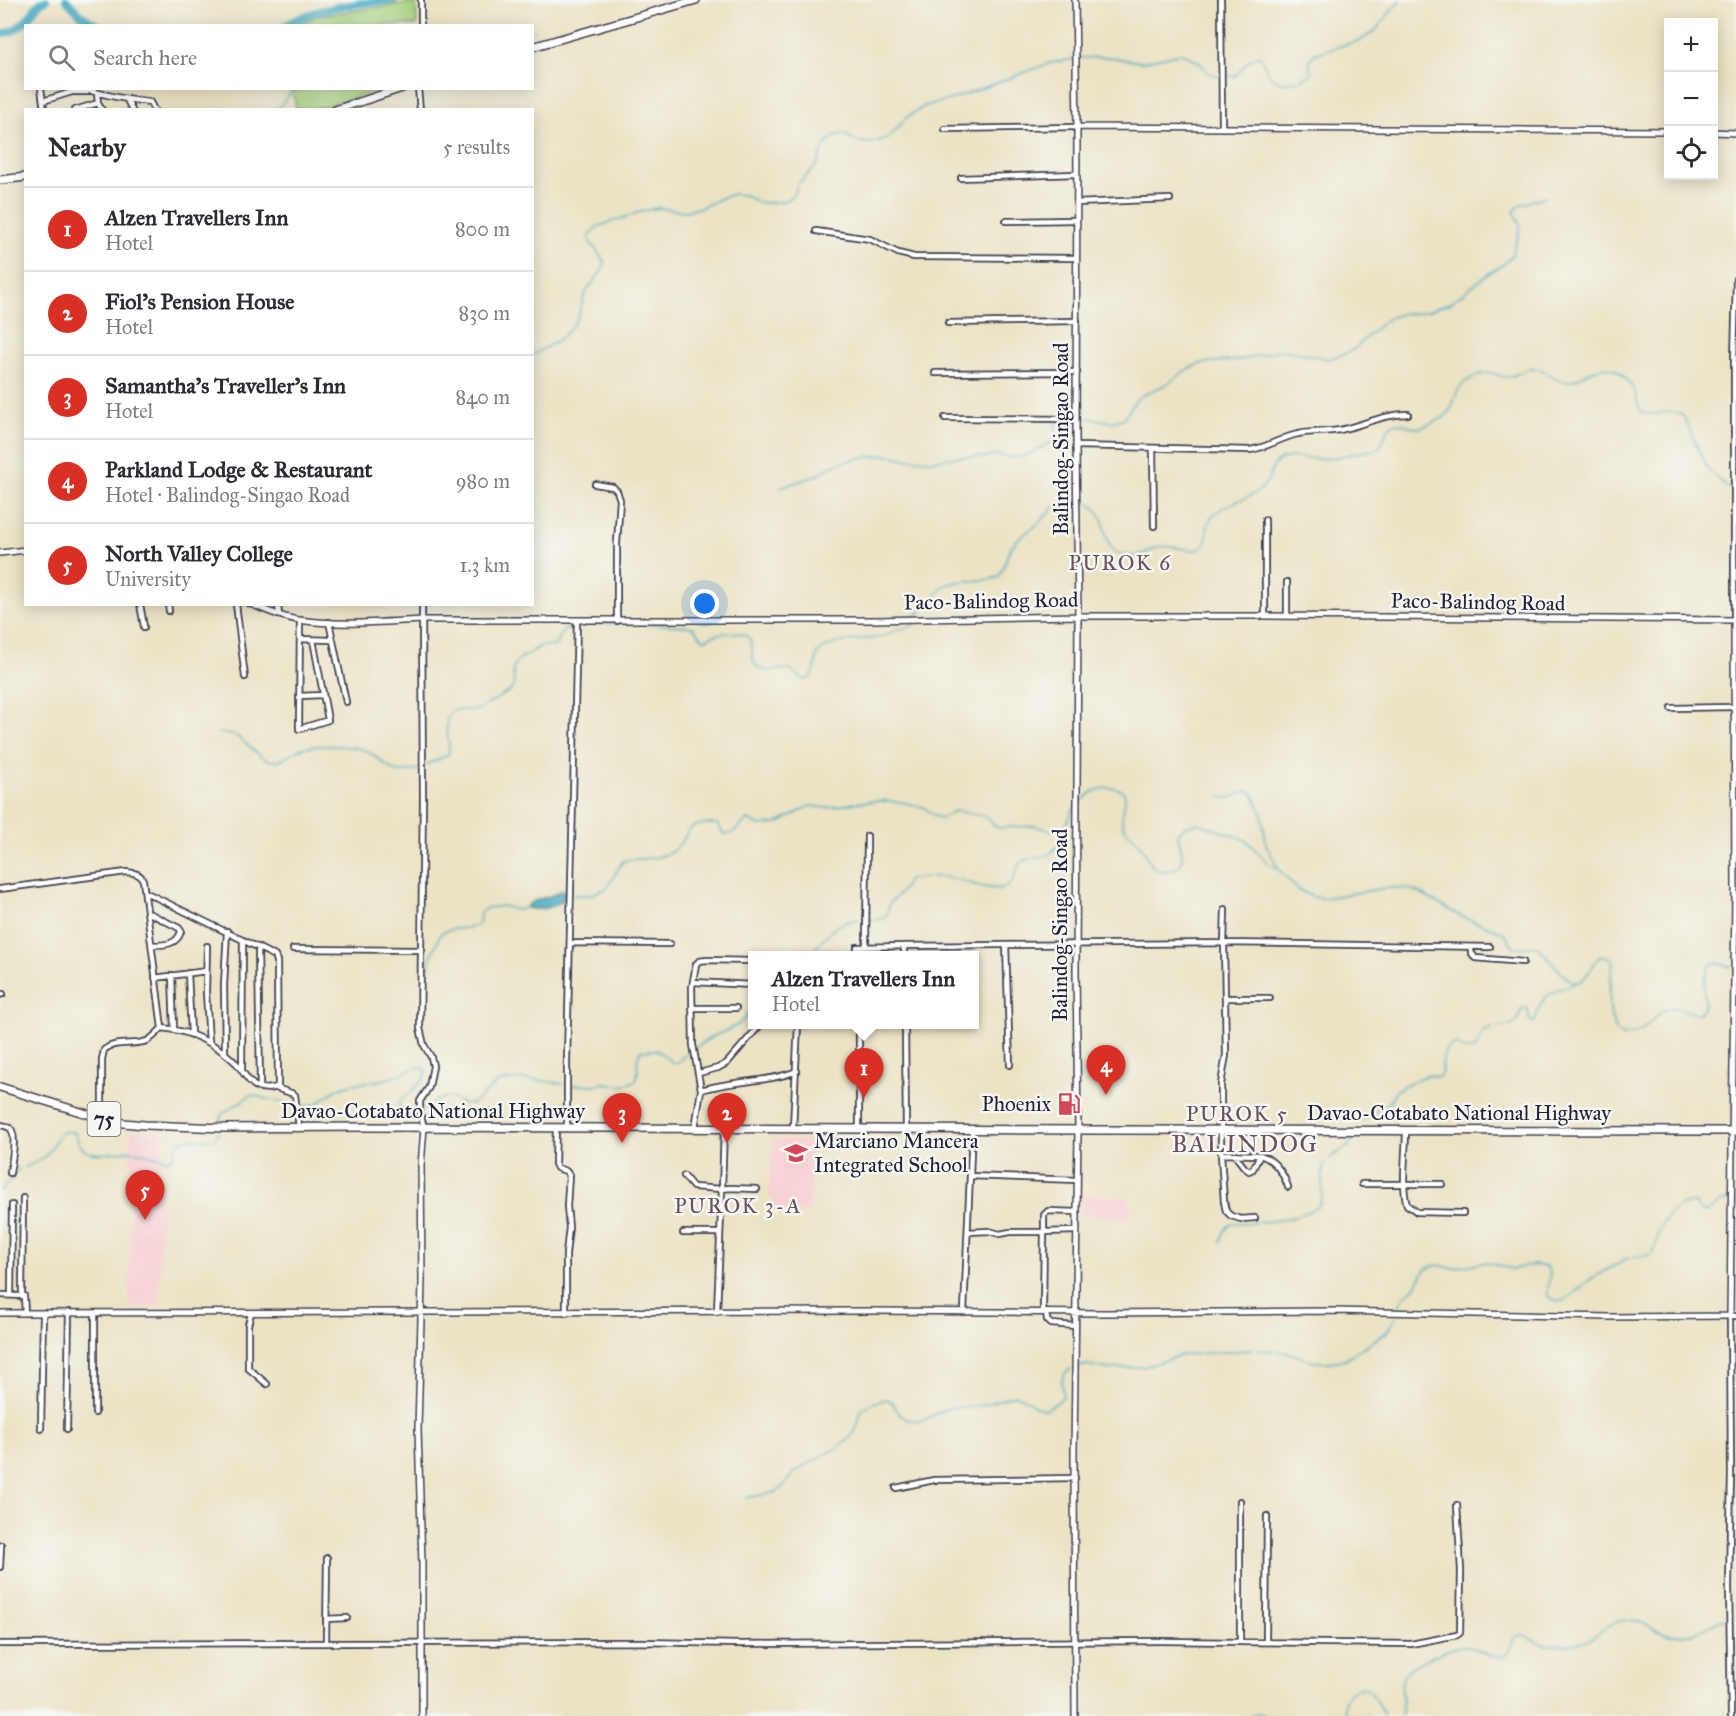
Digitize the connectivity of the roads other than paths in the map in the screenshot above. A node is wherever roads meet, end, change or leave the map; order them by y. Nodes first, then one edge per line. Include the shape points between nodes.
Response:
1 (696, 0) edge
2 (1075, 0) edge
3 (1221, 0) edge
4 (422, 3) edge
5 (421, 24) edge
6 (534, 46) edge
7 (41, 90) edge
8 (87, 90) edge
9 (396, 90) edge
10 (418, 90) edge
11 (95, 93) junction
12 (126, 100) junction
13 (43, 101) junction
14 (98, 103) junction
15 (44, 108) edge
16 (82, 108) edge
17 (101, 108) edge
18 (131, 108) edge
19 (153, 108) edge
20 (341, 108) edge
21 (420, 108) edge
22 (1077, 127) junction
23 (1222, 128) junction
24 (945, 129) dead end
25 (1664, 131) edge
26 (1718, 132) edge
27 (1736, 133) edge
28 (1076, 174) junction
29 (24, 177) edge
30 (960, 178) dead end
31 (0, 180) edge
32 (1170, 199) dead end
33 (1076, 203) junction
34 (1076, 220) junction
35 (1006, 221) dead end
36 (816, 231) dead end
37 (1077, 258) junction
38 (1736, 279) edge
39 (1077, 321) junction
40 (948, 323) dead end
41 (1077, 372) junction
42 (935, 373) dead end
43 (1408, 414) dead end
44 (945, 418) dead end
45 (1076, 419) junction
46 (1076, 446) junction
47 (1154, 448) junction
48 (595, 484) dead end
49 (1265, 520) dead end
50 (1154, 526) dead end
51 (24, 550) edge
52 (0, 553) edge
53 (1287, 582) dead end
54 (140, 606) edge
55 (168, 606) edge
56 (237, 606) edge
57 (255, 606) edge
58 (278, 606) edge
59 (422, 606) edge
60 (169, 611) dead end
61 (279, 615) junction
62 (1078, 616) junction
63 (1265, 616) junction
64 (1287, 616) junction
65 (300, 620) junction
66 (422, 620) junction
67 (1735, 620) edge
68 (577, 621) junction
69 (617, 621) junction
70 (328, 622) junction
71 (144, 627) dead end
72 (300, 639) junction
73 (313, 640) junction
74 (333, 640) junction
75 (245, 677) dead end
76 (323, 695) junction
77 (299, 696) junction
78 (346, 702) dead end
79 (1734, 707) junction
80 (1671, 708) dead end
81 (867, 837) dead end
82 (0, 889) edge
83 (145, 892) junction
84 (1226, 909) dead end
85 (147, 912) junction
86 (226, 931) junction
87 (243, 940) junction
88 (570, 943) junction
89 (1224, 943) junction
90 (670, 944) dead end
91 (1076, 944) junction
92 (152, 945) junction
93 (1006, 945) junction
94 (207, 946) dead end
95 (904, 946) junction
96 (258, 947) junction
97 (866, 947) junction
98 (1471, 947) junction
99 (1490, 947) dead end
100 (1735, 949) edge
101 (293, 950) dead end
102 (422, 950) junction
103 (857, 951) edge
104 (904, 951) edge
105 (748, 962) edge
106 (1522, 962) dead end
107 (206, 971) junction
108 (188, 973) junction
109 (172, 975) junction
110 (155, 978) junction
111 (693, 982) junction
112 (748, 985) edge
113 (1226, 998) junction
114 (1270, 999) dead end
115 (692, 1008) junction
116 (736, 1008) dead end
117 (162, 1028) junction
118 (757, 1029) edge
119 (798, 1029) edge
120 (859, 1029) edge
121 (905, 1029) edge
122 (174, 1030) junction
123 (191, 1034) junction
124 (209, 1042) junction
125 (225, 1052) junction
126 (1010, 1065) dead end
127 (242, 1070) junction
128 (796, 1071) junction
129 (699, 1073) junction
130 (0, 1087) edge
131 (260, 1087) junction
132 (276, 1088) junction
133 (701, 1090) junction
134 (102, 1118) junction
135 (0, 1125) edge
136 (299, 1127) junction
137 (424, 1127) junction
138 (556, 1127) junction
139 (567, 1127) junction
140 (695, 1128) junction
141 (723, 1128) junction
142 (793, 1128) junction
143 (859, 1129) junction
144 (972, 1129) junction
145 (906, 1130) junction
146 (1078, 1130) junction
147 (1222, 1130) junction
148 (1406, 1130) junction
149 (1733, 1131) edge
150 (1221, 1154) junction
151 (1234, 1154) junction
152 (1260, 1155) junction
153 (10, 1173) dead end
154 (684, 1176) dead end
155 (970, 1176) junction
156 (1077, 1180) junction
157 (1405, 1183) junction
158 (1362, 1184) dead end
159 (1442, 1184) dead end
160 (1288, 1187) dead end
161 (722, 1189) junction
162 (757, 1189) dead end
163 (23, 1198) dead end
164 (12, 1205) dead end
165 (1076, 1212) junction
166 (1463, 1213) dead end
167 (1255, 1218) dead end
168 (1076, 1231) junction
169 (968, 1232) junction
170 (1044, 1232) junction
171 (683, 1233) dead end
172 (720, 1233) junction
173 (11, 1294) junction
174 (0, 1295) edge
175 (22, 1295) junction
176 (69, 1312) junction
177 (95, 1312) junction
178 (421, 1312) junction
179 (717, 1312) junction
180 (964, 1312) junction
181 (1044, 1312) junction
182 (1076, 1312) junction
183 (0, 1313) edge
184 (24, 1313) junction
185 (43, 1313) junction
186 (251, 1313) junction
187 (566, 1313) junction
188 (1733, 1316) edge
189 (1075, 1326) junction
190 (267, 1384) dead end
191 (95, 1413) dead end
192 (41, 1429) dead end
193 (67, 1429) dead end
194 (1733, 1475) edge
195 (1075, 1478) junction
196 (896, 1488) dead end
197 (1240, 1501) dead end
198 (1457, 1505) dead end
199 (1267, 1516) dead end
200 (1, 1545) edge
201 (327, 1558) dead end
202 (0, 1567) edge
203 (347, 1618) dead end
204 (326, 1619) junction
205 (1076, 1641) junction
206 (1266, 1641) junction
207 (1240, 1642) junction
208 (326, 1643) junction
209 (423, 1643) junction
210 (0, 1644) edge
211 (1733, 1648) edge
212 (422, 1716) edge
213 (1075, 1716) edge
214 (1731, 1716) edge

1 - 6 main road
2 - 22 street, Balindog-Singao Road
3 - 23 street
4 - 5 street
7 - 13 street
8 - 11 street
9 - 20 main road
10 - 21 street
11 - 12 street
11 - 13 street via 72,92
11 - 14 street
12 - 18 street
12 - 19 street via 150,102
13 - 15 street
14 - 16 street
14 - 17 street
22 - 23 street
22 - 24 street
22 - 28 street, Balindog-Singao Road
23 - 25 street
26 - 27 street
28 - 30 street
28 - 33 street, Balindog-Singao Road
29 - 31 main road
32 - 33 street
33 - 34 street, Balindog-Singao Road
34 - 35 street
34 - 37 street, Balindog-Singao Road
36 - 37 street via 870,239 914,257
37 - 39 street, Balindog-Singao Road
38 - 67 street
39 - 40 street
39 - 41 street, Balindog-Singao Road
41 - 42 street
41 - 45 street, Balindog-Singao Road
43 - 47 street via 1390,415 1338,430 1299,433 1250,450
44 - 45 street
45 - 46 street, Balindog-Singao Road
46 - 47 street
46 - 62 street, Balindog-Singao Road
47 - 50 street
48 - 69 street via 613,487 620,500
49 - 63 street
51 - 52 street
53 - 64 street
54 - 71 street
55 - 60 street
56 - 75 street
57 - 61 street, Paco-Balindog Road
58 - 61 street
59 - 66 street
61 - 65 street, Paco-Balindog Road
62 - 63 street, Paco-Balindog Road
62 - 69 street, Paco-Balindog Road
62 - 91 street, Balindog-Singao Road
63 - 64 street, Paco-Balindog Road
64 - 67 street, Paco-Balindog Road
65 - 70 street, Paco-Balindog Road
65 - 72 street
66 - 68 street, Paco-Balindog Road
66 - 70 street, Paco-Balindog Road
66 - 102 street
67 - 79 street
68 - 69 street, Paco-Balindog Road
68 - 88 street
70 - 74 street
72 - 73 street
72 - 77 street
73 - 74 street
73 - 76 street
74 - 78 street
76 - 77 street
76 - 77 street via 328,720 299,729
79 - 80 street
79 - 100 street
81 - 97 street
82 - 83 street via 126,872 141,877
83 - 85 street
83 - 86 street
84 - 89 street
85 - 92 street
85 - 92 street via 181,931 171,943
86 - 87 street
86 - 125 street
87 - 96 street
87 - 127 street
88 - 90 street
88 - 139 street
89 - 91 street
89 - 98 street
89 - 113 street
91 - 93 street
91 - 146 street, Balindog-Singao Road
92 - 110 street
93 - 95 street
93 - 126 street
94 - 107 street
95 - 97 street
95 - 104 street
96 - 131 street
96 - 132 street via 273,954 277,961
97 - 103 street via 857,947
98 - 99 street
98 - 106 street via 1475,958
100 - 149 street
101 - 102 street
102 - 137 street via 420,1029 433,1066 429,1087 420,1101
105 - 111 street via 699,961
107 - 108 street
107 - 124 street
108 - 109 street
108 - 123 street
109 - 110 street
109 - 122 street
110 - 117 street
111 - 112 street
111 - 115 street
113 - 114 street
113 - 147 street
115 - 116 street
115 - 129 street via 693,1050
117 - 122 street
117 - 134 street via 146,1041 104,1050
118 - 129 street via 727,1063
119 - 128 street
120 - 143 street
121 - 145 street
122 - 123 street
123 - 124 street
124 - 125 street
125 - 127 street
127 - 131 street via 249,1081
128 - 133 street
128 - 142 street
129 - 133 street
130 - 134 main road, Davao-Cotabato National Highway / 75
131 - 132 street
132 - 136 street via 295,1095
133 - 140 street
134 - 136 main road, Davao-Cotabato National Highway / 75 via 212,1128
135 - 153 street via 13,1131 15,1138
136 - 137 main road, Davao-Cotabato National Highway / 75
137 - 138 main road, Davao-Cotabato National Highway / 75
137 - 178 street
138 - 139 main road, Davao-Cotabato National Highway / 75
138 - 187 street via 556,1166 569,1175
139 - 140 main road, Davao-Cotabato National Highway / 75
140 - 141 main road, Davao-Cotabato National Highway / 75
141 - 142 main road, Davao-Cotabato National Highway / 75
141 - 161 street
142 - 143 main road, Davao-Cotabato National Highway / 75
143 - 145 main road, Davao-Cotabato National Highway / 75
144 - 145 main road, Davao-Cotabato National Highway / 75
144 - 146 main road, Davao-Cotabato National Highway / 75
144 - 155 street
146 - 147 main road, Davao-Cotabato National Highway / 75
146 - 156 street, Balindog-Singao Road
147 - 148 main road, Davao-Cotabato National Highway / 75
147 - 150 street
148 - 149 main road, Davao-Cotabato National Highway / 75
148 - 157 street
149 - 188 street
150 - 151 street
150 - 167 street via 1228,1215
151 - 152 street
151 - 152 street via 1250,1171
152 - 160 street via 1282,1173
154 - 161 street via 693,1187
155 - 156 street
155 - 169 street
156 - 165 street, Balindog-Singao Road
157 - 158 street
157 - 159 street
157 - 166 street via 1406,1202 1413,1210
161 - 162 street
161 - 172 street
163 - 175 street
164 - 173 street
165 - 168 street, Balindog-Singao Road
165 - 170 street via 1045,1212
168 - 170 street
168 - 182 street, Balindog-Singao Road
169 - 170 street
169 - 180 street
170 - 181 street
171 - 172 street
172 - 179 street
173 - 174 street
173 - 175 street
175 - 184 street
176 - 177 street
176 - 185 street
176 - 193 street
177 - 186 street
177 - 191 street
178 - 186 street
178 - 187 street
178 - 209 street via 418,1429
179 - 180 street
179 - 187 street
180 - 181 street
181 - 182 street
181 - 189 street via 1051,1324
182 - 188 street
182 - 189 street, Balindog-Singao Road
183 - 184 street
184 - 185 street
185 - 192 street
186 - 190 street via 248,1366
188 - 194 street
189 - 195 street, Balindog-Singao Road
194 - 211 street via 1729,1586
195 - 196 street via 934,1480
195 - 205 street, Balindog-Singao Road
197 - 207 street
198 - 206 street via 1459,1634 1411,1644
199 - 206 street
200 - 202 street
201 - 204 street
203 - 204 street
204 - 208 street
205 - 207 street
205 - 209 street
205 - 213 street, Balindog-Singao Road
206 - 207 street
208 - 209 street
208 - 210 street
209 - 212 street
211 - 214 street

